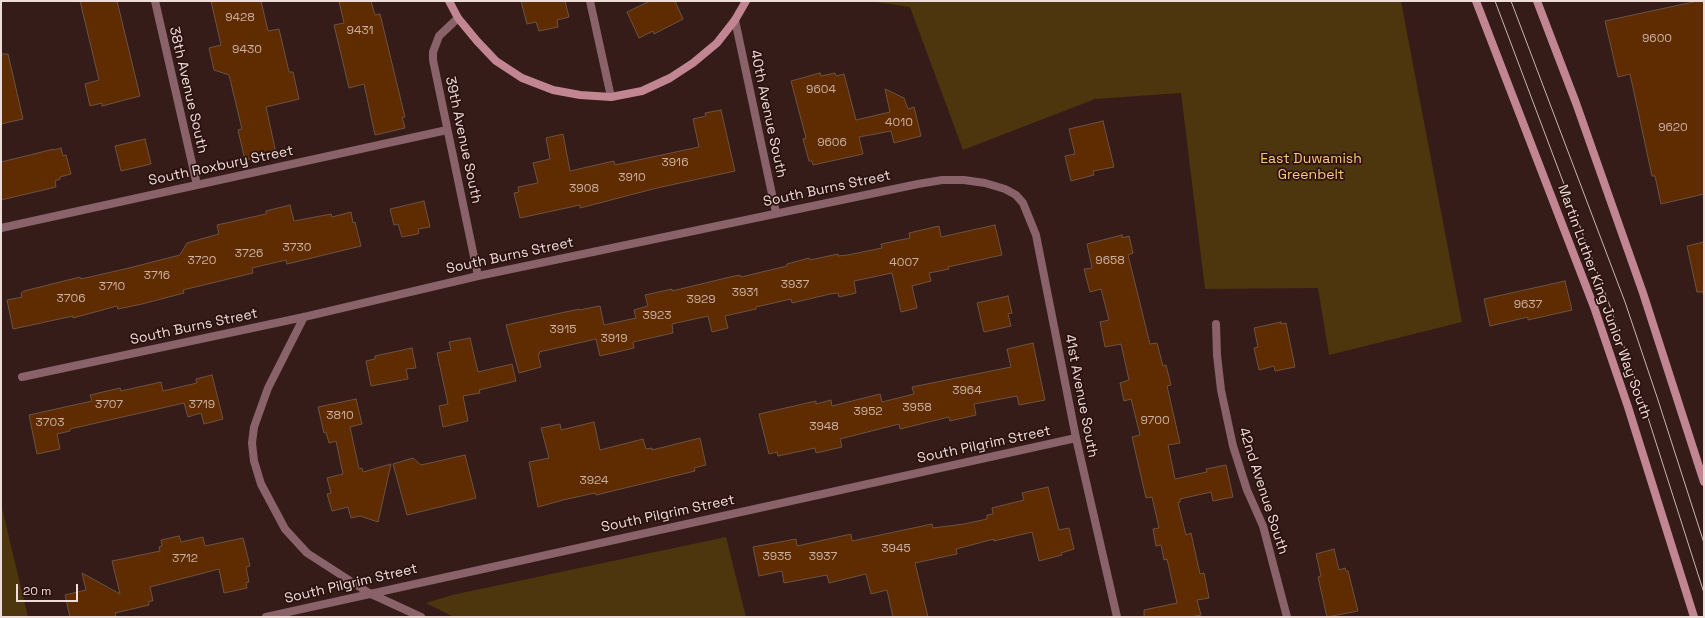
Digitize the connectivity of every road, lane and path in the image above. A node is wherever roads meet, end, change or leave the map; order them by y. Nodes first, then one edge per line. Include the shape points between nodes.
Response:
1 (155, 1) edge
2 (449, 1) edge
3 (590, 1) edge
4 (746, 1) edge
5 (1472, 1) edge
6 (1476, 1) edge
7 (1537, 1) edge
8 (1480, 11) junction
9 (458, 18) junction
10 (735, 20) junction
11 (611, 97) junction
12 (447, 130) junction
13 (196, 185) junction
14 (1005, 189) joint
15 (776, 213) junction
16 (1, 228) edge
17 (478, 276) junction
18 (304, 317) junction
19 (1216, 324) dead end
20 (22, 377) dead end
21 (1076, 438) junction
22 (1704, 482) edge
23 (369, 593) junction
24 (266, 617) edge
25 (422, 617) edge
26 (1116, 617) edge
27 (1287, 617) edge
28 (1694, 617) edge

1 - 13 street, 38th Avenue South
2 - 9 main road
3 - 11 street
4 - 10 main road
5 - 8 main road
6 - 8 main road, Martin Luther King Junior Way South
7 - 22 main road via 1617,219
8 - 28 main road, Martin Luther King Junior Way South via 1594,307
9 - 11 main road via 496,61 522,78 553,90
9 - 12 street, 39th Avenue South via 439,36 433,52
10 - 11 main road via 716,43 670,78 642,91
10 - 15 street, 40th Avenue South
12 - 13 street, South Roxbury Street
12 - 17 street, 39th Avenue South
13 - 16 street, South Roxbury Street
14 - 15 street, South Burns Street via 971,181 942,180
14 - 21 street, 41st Avenue South via 1016,195 1023,203 1036,235
15 - 17 street, South Burns Street
17 - 18 street, South Burns Street
18 - 20 street, South Burns Street
18 - 23 street via 259,410 252,443 254,461 261,484 285,529 307,553
19 - 27 street, 42nd Avenue South via 1221,390 1233,446 1247,490 1263,526
21 - 23 street, South Pilgrim Street
21 - 26 street, 41st Avenue South
23 - 24 street, South Pilgrim Street
23 - 25 street

